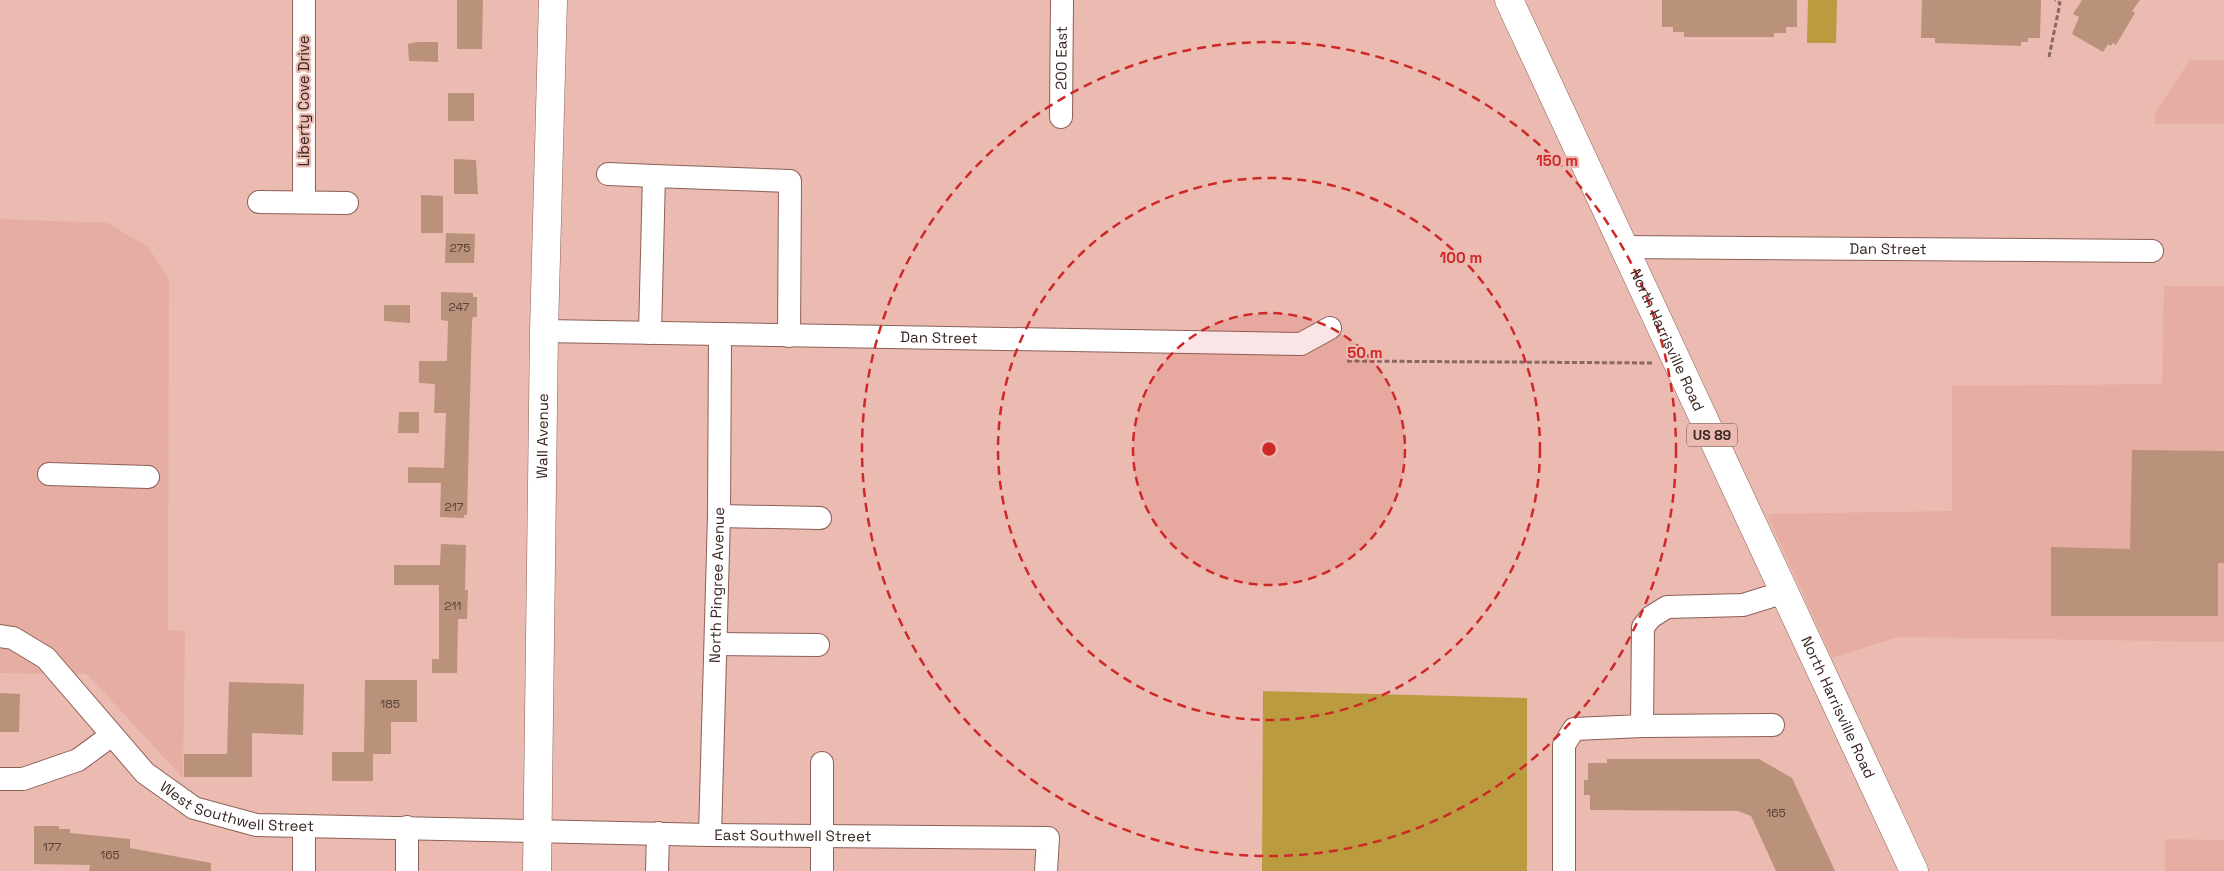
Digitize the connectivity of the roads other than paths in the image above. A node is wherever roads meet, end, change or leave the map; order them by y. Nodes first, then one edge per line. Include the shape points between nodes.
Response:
1 (304, 0) edge
2 (553, 0) edge
3 (1062, 0) edge
4 (1509, 0) edge
5 (1061, 117) dead end
6 (608, 174) dead end
7 (654, 176) junction
8 (259, 202) dead end
9 (304, 202) junction
10 (347, 203) dead end
11 (1624, 247) junction
12 (2152, 251) dead end
13 (1330, 328) dead end
14 (544, 331) junction
15 (650, 333) junction
16 (720, 335) junction
17 (790, 336) junction
18 (49, 474) dead end
19 (148, 477) dead end
20 (719, 516) junction
21 (820, 518) dead end
22 (1785, 592) junction
23 (0, 636) edge
24 (716, 644) junction
25 (818, 645) dead end
26 (1773, 725) dead end
27 (1642, 726) junction
28 (112, 735) junction
29 (822, 763) dead end
30 (0, 778) edge
31 (304, 826) junction
32 (407, 827) junction
33 (539, 830) junction
34 (658, 834) junction
35 (710, 835) junction
36 (823, 836) junction
37 (304, 871) edge
38 (407, 871) edge
39 (537, 871) edge
40 (657, 871) edge
41 (822, 871) edge
42 (1046, 871) edge
43 (1564, 871) edge
44 (1914, 871) edge

1 - 9 street, Liberty Cove Drive
2 - 14 main road, Wall Avenue
3 - 5 street, 200 East
4 - 11 main road, North Harrisville Road / US 89
6 - 7 street
7 - 15 street
7 - 17 street via 790,181
8 - 9 street
9 - 10 street
11 - 12 street, Dan Street
11 - 22 main road, North Harrisville Road / US 89
13 - 17 street, Dan Street via 1301,344
14 - 15 street, Dan Street
14 - 33 main road, Wall Avenue
15 - 16 street, Dan Street
16 - 17 street, Dan Street
16 - 20 street, North Pingree Avenue
18 - 19 street
20 - 21 street
20 - 24 street, North Pingree Avenue
22 - 27 street via 1743,605 1667,607 1650,617 1644,627
22 - 44 main road, North Harrisville Road / US 89
23 - 28 street, West Southwell Street via 13,638 46,658
24 - 25 street
24 - 35 street, North Pingree Avenue
26 - 27 street
27 - 43 street via 1574,729 1564,745
28 - 30 street via 78,760 23,779
28 - 31 street, West Southwell Street via 145,772 194,808 256,825
29 - 36 street
31 - 32 street, West Southwell Street
31 - 37 street
32 - 33 street, West Southwell Street
32 - 38 street
33 - 34 street, East Southwell Street
33 - 39 main road, Wall Avenue
34 - 35 street, East Southwell Street
34 - 40 street
35 - 36 street, East Southwell Street
36 - 41 street
36 - 42 street, East Southwell Street via 1048,838

